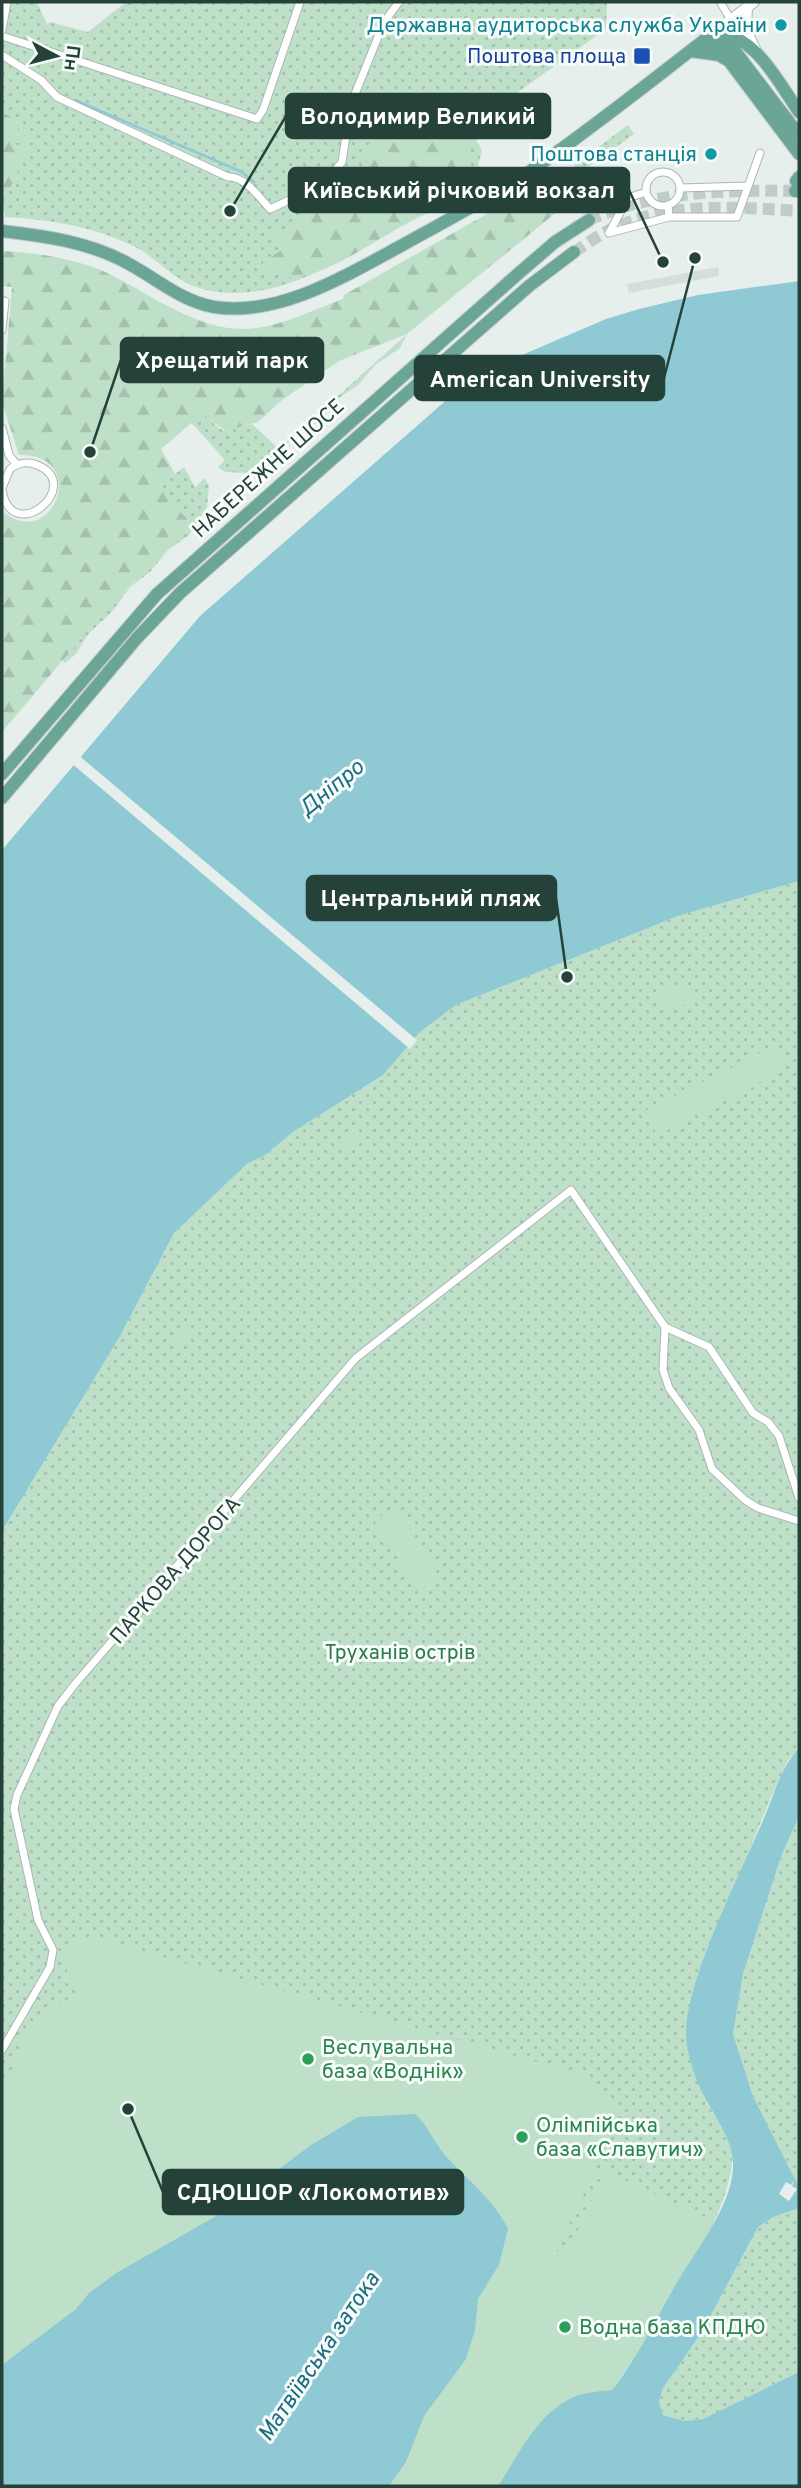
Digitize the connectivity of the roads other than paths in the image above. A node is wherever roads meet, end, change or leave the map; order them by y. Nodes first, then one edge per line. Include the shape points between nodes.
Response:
1 (7, 2) edge
2 (300, 2) edge
3 (399, 2) edge
4 (720, 2) edge
5 (750, 4) edge
6 (731, 20) junction
7 (2, 30) edge
8 (712, 34) junction
9 (2, 36) edge
10 (690, 51) junction
11 (757, 53) junction
12 (2, 55) edge
13 (799, 112) edge
14 (799, 135) edge
15 (760, 153) dead end
16 (799, 153) edge
17 (747, 186) junction
18 (680, 188) junction
19 (646, 192) junction
20 (668, 205) junction
21 (668, 218) junction
22 (589, 219) tunnel mouth
23 (2, 231) edge
24 (574, 252) tunnel mouth
25 (5, 301) dead end
26 (2, 330) edge
27 (2, 428) edge
28 (15, 466) junction
29 (2, 492) edge
30 (2, 774) edge
31 (2, 798) edge
32 (666, 1327) junction
33 (799, 1497) edge
34 (799, 1521) edge
35 (2, 2050) edge

1 - 7 street
2 - 9 street via 257,119
3 - 12 street via 384,22 351,104 342,162 324,184 270,209 236,177 57,97 41,80
4 - 6 street
5 - 6 street
5 - 11 street via 746,30
6 - 8 street
8 - 10 main road
8 - 11 main road via 725,34
10 - 14 main road via 715,44 734,51
10 - 16 main road via 719,55 737,71
10 - 23 main road via 523,175 436,227 327,283 281,301 214,307 185,298 129,263 84,245
11 - 13 main road
15 - 17 street
17 - 18 street
17 - 21 street via 737,217
18 - 19 street via 673,174 663,172 649,178
18 - 20 street via 677,199
19 - 20 street via 657,205
19 - 21 street via 628,198 609,233
20 - 21 street
22 - 30 main road, НАБЕРЕЖНЕ ШОСЕ via 519,273 179,573 123,630
24 - 31 main road, НАБЕРЕЖНЕ ШОСЕ via 529,286 180,593
25 - 26 street
27 - 28 street via 9,455 20,464
28 - 29 street via 4,477
28 - 29 street via 28,463 43,468 52,483 50,499 39,511 22,513 8,505
32 - 33 street via 709,1347 753,1413 779,1436
32 - 34 street via 663,1370 669,1388 699,1430 712,1469 758,1508
32 - 35 street, ПАРКОВА ДОРОГА via 571,1190 356,1358 58,1706 14,1809 38,1920 53,1950 50,1967

